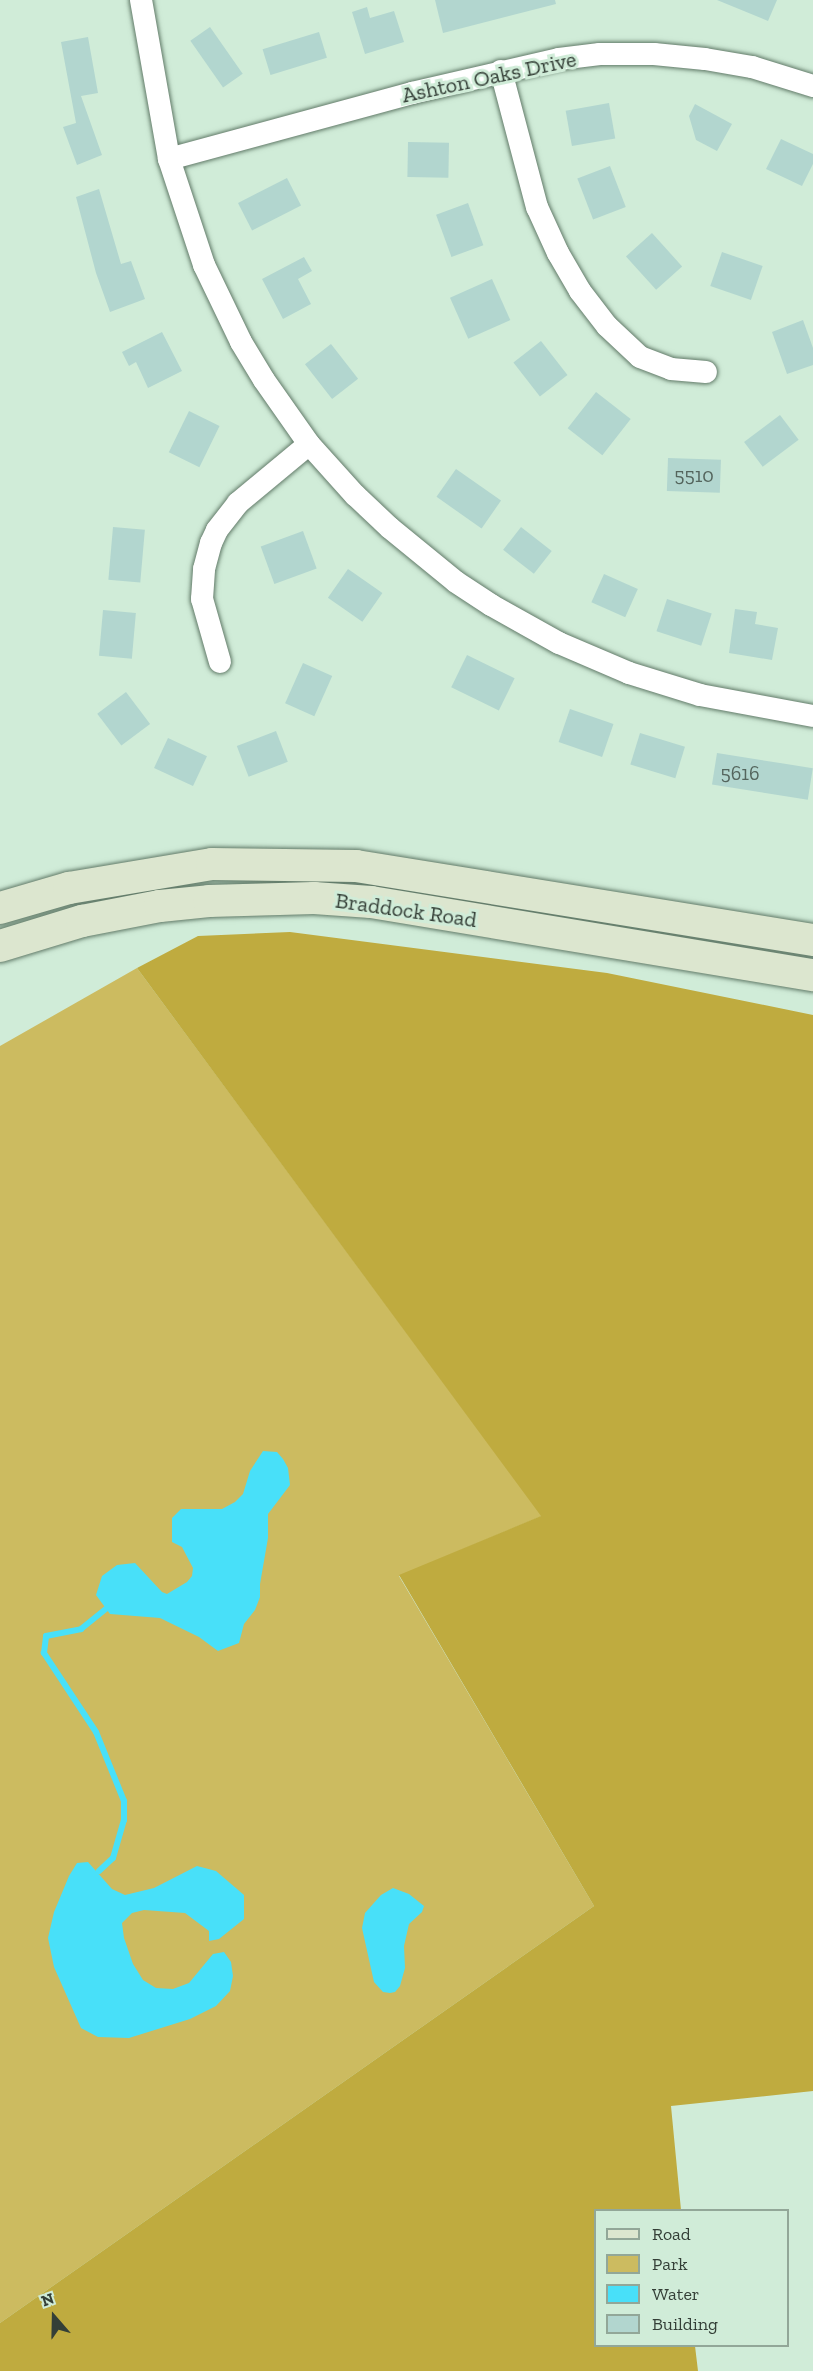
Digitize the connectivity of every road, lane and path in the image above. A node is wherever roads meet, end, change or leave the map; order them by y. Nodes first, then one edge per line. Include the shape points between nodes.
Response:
1 (141, 0) edge
2 (501, 71) junction
3 (813, 86) edge
4 (169, 159) junction
5 (706, 372) dead end
6 (309, 444) junction
7 (220, 662) dead end
8 (813, 716) edge
9 (0, 908) edge
10 (813, 940) edge
11 (0, 946) edge
12 (813, 975) edge

1 - 4 street
2 - 3 street, Ashton Oaks Drive via 600,54 654,54 752,67
2 - 4 street, Ashton Oaks Drive
2 - 5 street via 537,207 580,291 607,326 640,357 671,369
4 - 6 street via 189,225 220,302 264,380
6 - 7 street via 238,502 211,543 202,599
6 - 8 street via 356,495 424,557 491,605 560,643 629,673 700,695
9 - 10 main road, Braddock Road via 69,888 139,874 212,864 310,864 425,876
11 - 12 main road, Braddock Road via 82,921 160,906 314,898 371,902

